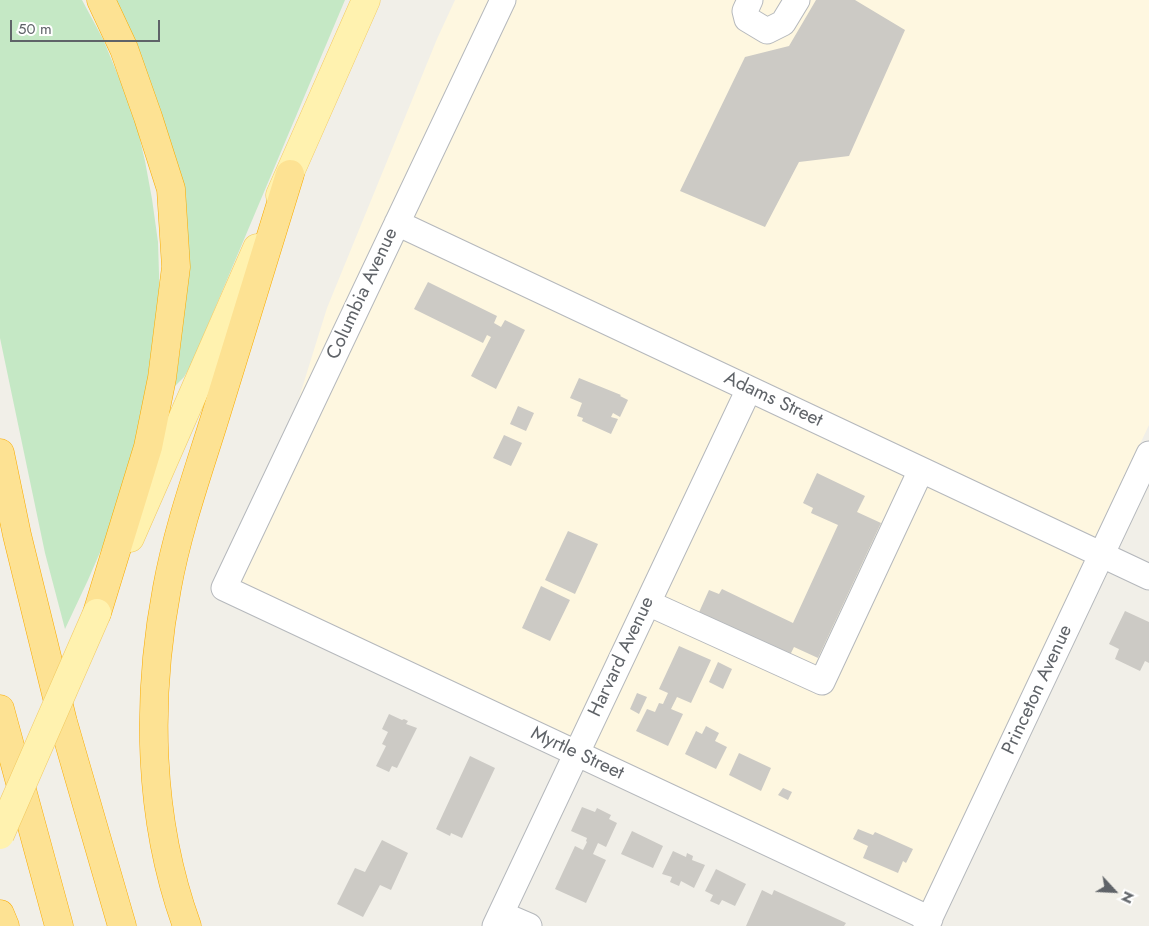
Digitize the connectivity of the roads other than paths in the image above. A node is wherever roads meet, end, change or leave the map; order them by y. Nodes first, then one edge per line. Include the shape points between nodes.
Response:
1 (101, 0) edge
2 (366, 0) edge
3 (503, 0) edge
4 (750, 0) edge
5 (797, 0) edge
6 (290, 174) junction
7 (397, 224) junction
8 (749, 389) junction
9 (0, 453) edge
10 (1149, 454) edge
11 (921, 470) junction
12 (1102, 555) junction
13 (1149, 577) edge
14 (224, 588) joint
15 (648, 603) junction
16 (97, 613) junction
17 (0, 709) edge
18 (576, 754) junction
19 (0, 835) edge
20 (0, 914) edge
21 (498, 920) edge
22 (928, 922) edge
23 (5, 926) edge
24 (59, 926) edge
25 (122, 926) edge
26 (187, 926) edge
27 (529, 926) edge

1 - 16 highway via 124,49 171,189 176,267 162,378 148,447
2 - 6 main road
3 - 7 street, Columbia Avenue
4 - 5 street via 745,11 747,19 768,32 784,23
6 - 16 main road
6 - 26 highway via 184,518 167,587 156,657 153,716 156,785 162,834 175,892
7 - 8 street, Adams Street
7 - 14 street, Columbia Avenue
8 - 11 street, Adams Street
8 - 15 street, Harvard Avenue
9 - 25 highway via 62,722
10 - 12 street, Princeton Avenue
11 - 12 street, Adams Street
11 - 15 street via 822,682
12 - 13 street, Adams Street
12 - 22 street, Princeton Avenue
14 - 18 street, Myrtle Street
15 - 18 street, Harvard Avenue
16 - 19 main road, bridge
17 - 24 highway
18 - 21 street, Harvard Avenue
18 - 22 street, Myrtle Street
20 - 23 highway
21 - 27 street

